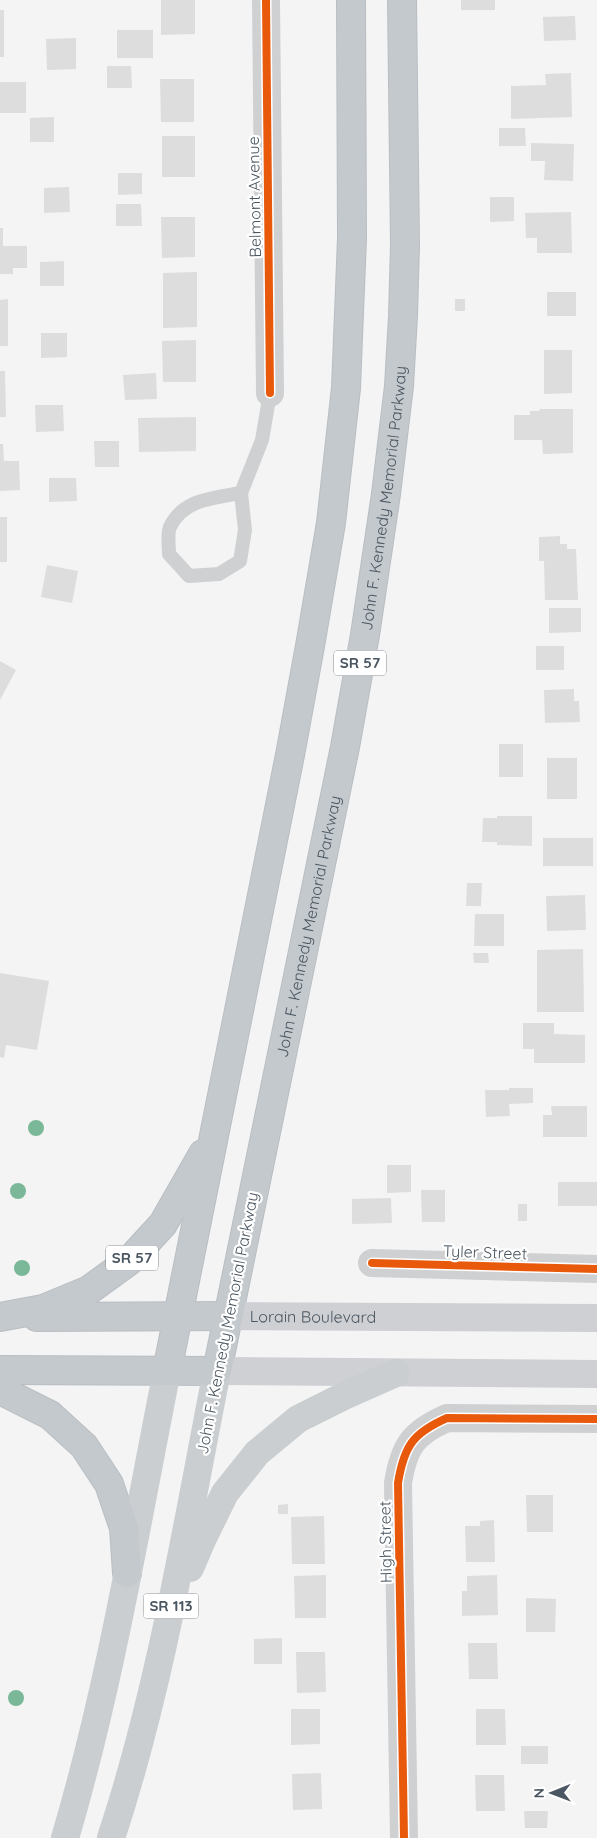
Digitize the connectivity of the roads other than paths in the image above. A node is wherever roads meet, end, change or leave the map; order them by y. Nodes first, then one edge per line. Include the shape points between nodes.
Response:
1 (266, 0) edge
2 (351, 0) edge
3 (402, 0) edge
4 (270, 393) joint
5 (241, 493) junction
6 (214, 1136) junction
7 (372, 1263) dead end
8 (597, 1269) edge
9 (178, 1316) junction
10 (228, 1316) junction
11 (0, 1317) edge
12 (597, 1318) edge
13 (0, 1370) edge
14 (167, 1371) junction
15 (217, 1371) junction
16 (396, 1372) junction
17 (597, 1374) edge
18 (0, 1390) edge
19 (597, 1419) edge
20 (127, 1573) junction
21 (166, 1630) junction
22 (65, 1838) edge
23 (111, 1838) edge
24 (404, 1838) edge

1 - 4 street, Belmont Avenue
2 - 6 highway, SR 57 via 352,238 346,388 331,523 290,755
3 - 10 highway, John F. Kennedy Memorial Parkway / SR 57 via 403,316 399,386 386,494 346,747
4 - 5 lane via 262,440
5 - 5 lane via 245,530 240,561 219,574 189,576 169,554 169,528 184,508 202,500
6 - 9 highway, SR 113
6 - 11 highway, SR 57 via 163,1224 129,1261 89,1290 43,1309
7 - 8 street, Tyler Street
9 - 10 highway, Lorain Boulevard
9 - 11 highway, Lorain Boulevard
9 - 14 highway, SR 113
10 - 12 main road, Lorain Boulevard
10 - 15 highway, John F. Kennedy Memorial Parkway / SR 57
13 - 14 highway
14 - 15 highway
14 - 20 main road, SR 113
15 - 16 main road
15 - 21 main road, John F. Kennedy Memorial Parkway / SR 113
16 - 17 main road
16 - 21 main road via 298,1419 258,1453 225,1493 202,1540
18 - 20 highway via 50,1415 84,1446 109,1484 124,1528
19 - 24 street, High Street via 447,1418 427,1427 412,1442 401,1461 398,1483
20 - 22 main road, SR 113 via 98,1708
21 - 23 main road, John F. Kennedy Memorial Parkway / SR 113 via 127,1789

